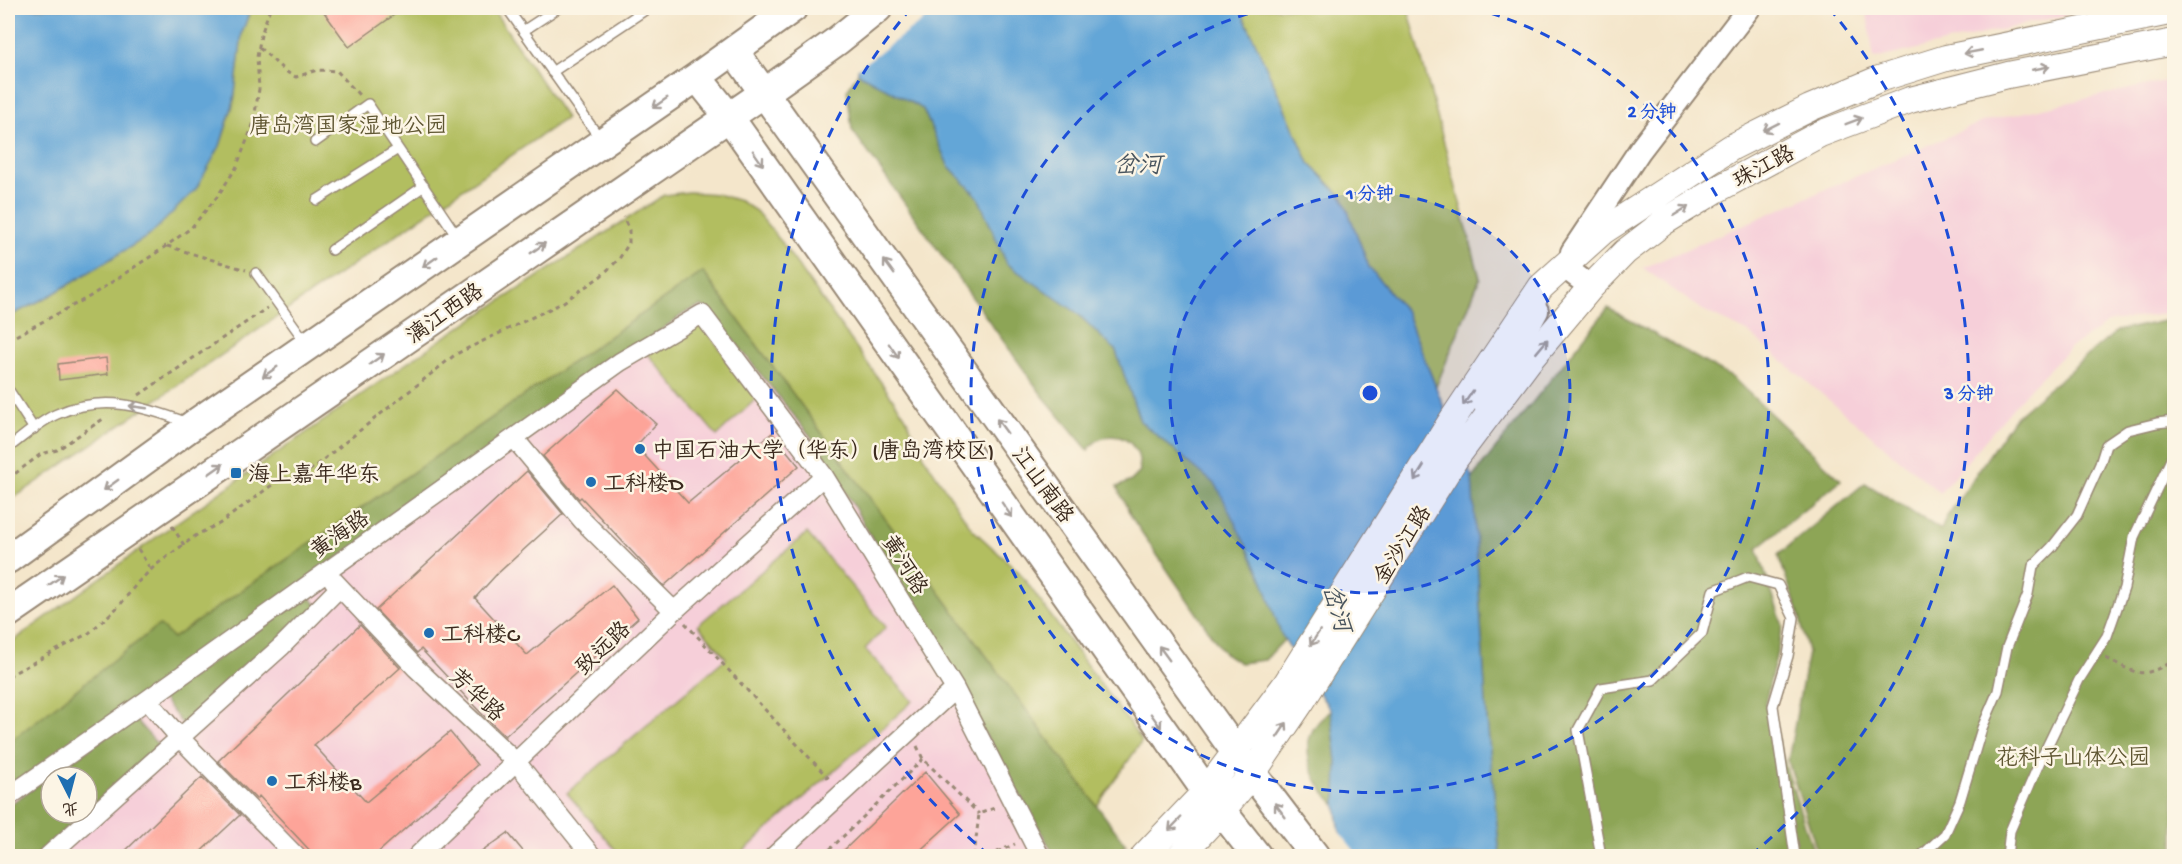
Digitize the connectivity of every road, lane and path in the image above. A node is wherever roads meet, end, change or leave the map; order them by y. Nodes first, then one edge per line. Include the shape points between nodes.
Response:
1 (270, 8) edge
2 (507, 8) edge
3 (558, 8) edge
4 (648, 8) edge
5 (793, 8) edge
6 (878, 8) edge
7 (1749, 8) edge
8 (2175, 11) edge
9 (523, 31) junction
10 (2175, 42) edge
11 (259, 47) junction
12 (734, 51) junction
13 (552, 72) junction
14 (697, 77) junction
15 (764, 93) junction
16 (368, 104) junction
17 (729, 117) junction
18 (315, 142) dead end
19 (603, 142) junction
20 (398, 148) junction
21 (424, 186) junction
22 (317, 200) dead end
23 (623, 215) dead end
24 (461, 241) junction
25 (167, 246) junction
26 (332, 250) dead end
27 (1563, 266) junction
28 (256, 273) joint
29 (1591, 287) junction
30 (276, 302) junction
31 (702, 314) joint
32 (8, 340) edge
33 (308, 346) junction
34 (8, 394) edge
35 (124, 405) junction
36 (2175, 421) edge
37 (193, 425) junction
38 (34, 429) junction
39 (514, 438) junction
40 (8, 448) edge
41 (2175, 453) edge
42 (1455, 459) junction
43 (824, 476) junction
44 (8, 479) edge
45 (170, 522) dead end
46 (135, 545) dead end
47 (184, 545) junction
48 (8, 559) edge
49 (151, 570) junction
50 (326, 571) junction
51 (339, 588) junction
52 (674, 611) junction
53 (8, 613) edge
54 (2096, 653) junction
55 (2175, 661) edge
56 (8, 676) edge
57 (955, 688) junction
58 (1294, 692) junction
59 (147, 700) junction
60 (909, 731) junction
61 (180, 738) junction
62 (923, 759) junction
63 (1244, 762) junction
64 (517, 763) junction
65 (842, 794) junction
66 (8, 797) edge
67 (1012, 801) junction
68 (1214, 801) junction
69 (979, 814) junction
70 (1030, 836) junction
71 (48, 856) edge
72 (296, 856) edge
73 (417, 856) edge
74 (592, 856) edge
75 (774, 856) edge
76 (823, 856) edge
77 (974, 856) edge
78 (990, 856) edge
79 (1040, 856) edge
80 (1144, 856) edge
81 (1180, 856) edge
82 (1257, 856) edge
83 (1315, 856) edge
84 (1601, 856) edge
85 (1795, 856) edge
86 (1921, 856) edge
87 (2007, 856) edge

1 - 11 path
2 - 9 lane
3 - 9 lane
4 - 13 lane
5 - 12 main road
6 - 15 main road, 漓江西路
7 - 27 street, 金沙江路 via 1640,150
8 -> 27 main road, 珠江路 via 1946,58 1869,83 1732,147 1603,231
9 - 13 lane
29 -> 10 main road, 珠江路 via 1625,252 1664,222 1821,134 1932,94
11 - 16 path via 285,73 296,77 317,70 338,70
11 - 25 path via 259,89 253,125 236,168 191,228
12 - 14 main road
12 - 15 main road, 江山南路
13 - 19 lane
14 - 17 main road, 江山南路
14 -> 19 main road
15 - 17 main road, 漓江西路
63 -> 15 main road, 江山南路
16 - 18 lane
16 - 20 lane
53 -> 17 main road, 漓江西路
17 -> 68 main road, 江山南路
19 - 24 main road
20 - 21 lane
20 - 22 lane
21 - 24 lane
21 - 26 lane
23 - 47 path via 629,243 602,276 562,303 456,354 309,471 276,482
24 -> 33 main road
25 - 28 path
25 - 32 path via 89,297
27 - 29 street
27 - 42 street, 金沙江路
27 -> 58 main road, 金沙江路 via 1541,287 1450,423
28 - 30 lane
42 -> 29 main road, 珠江路
30 - 33 lane
30 - 35 path
31 - 39 street, 黄海路 via 620,362
31 - 43 street, 黄河路
33 -> 37 main road
34 - 38 lane
37 -> 35 lane via 148,408
35 - 38 lane via 86,405 55,414
35 - 44 path via 57,450 41,454
36 - 86 lane via 2128,430 2106,445 2077,516 2032,566 2028,594 2007,647 1998,691 1982,728 1960,801 1945,834
37 -> 48 main road
38 - 40 lane
39 - 50 street, 黄海路
39 - 52 street via 582,520
41 - 54 lane via 2134,537 2124,588 2108,636
42 - 58 main road, 金沙江路
43 - 52 street, 致远路
43 - 57 street, 黄河路
45 - 47 path
46 - 49 path
47 - 49 path
49 - 56 path via 89,633
50 - 51 street, 芳华路
50 - 59 street, 黄海路
51 - 61 street via 282,646
51 - 64 street, 芳华路 via 416,668
52 - 64 street, 致远路
52 - 65 path
54 - 55 path via 2138,674 2154,672
54 - 87 lane via 2041,759 2010,831
57 - 60 street
57 - 67 street, 黄河路
58 - 63 main road, 金沙江路
59 - 61 street
59 - 66 street, 黄海路
60 - 62 path
60 - 65 street
61 - 71 street
61 - 72 street
62 - 69 path
62 - 76 path
63 - 68 main road, 金沙江路
83 -> 63 main road, 江山南路
64 - 73 street, 致远路
64 - 74 street, 芳华路
65 - 75 street
67 - 69 path
67 - 70 street, 黄河路
68 -> 80 main road
68 - 81 main road
68 - 82 main road, 江山南路
69 - 77 path
70 - 78 path
70 - 79 street, 黄河路
84 - 85 lane via 1578,730 1601,688 1653,680 1702,633 1713,591 1748,577 1778,585 1794,618 1773,706

